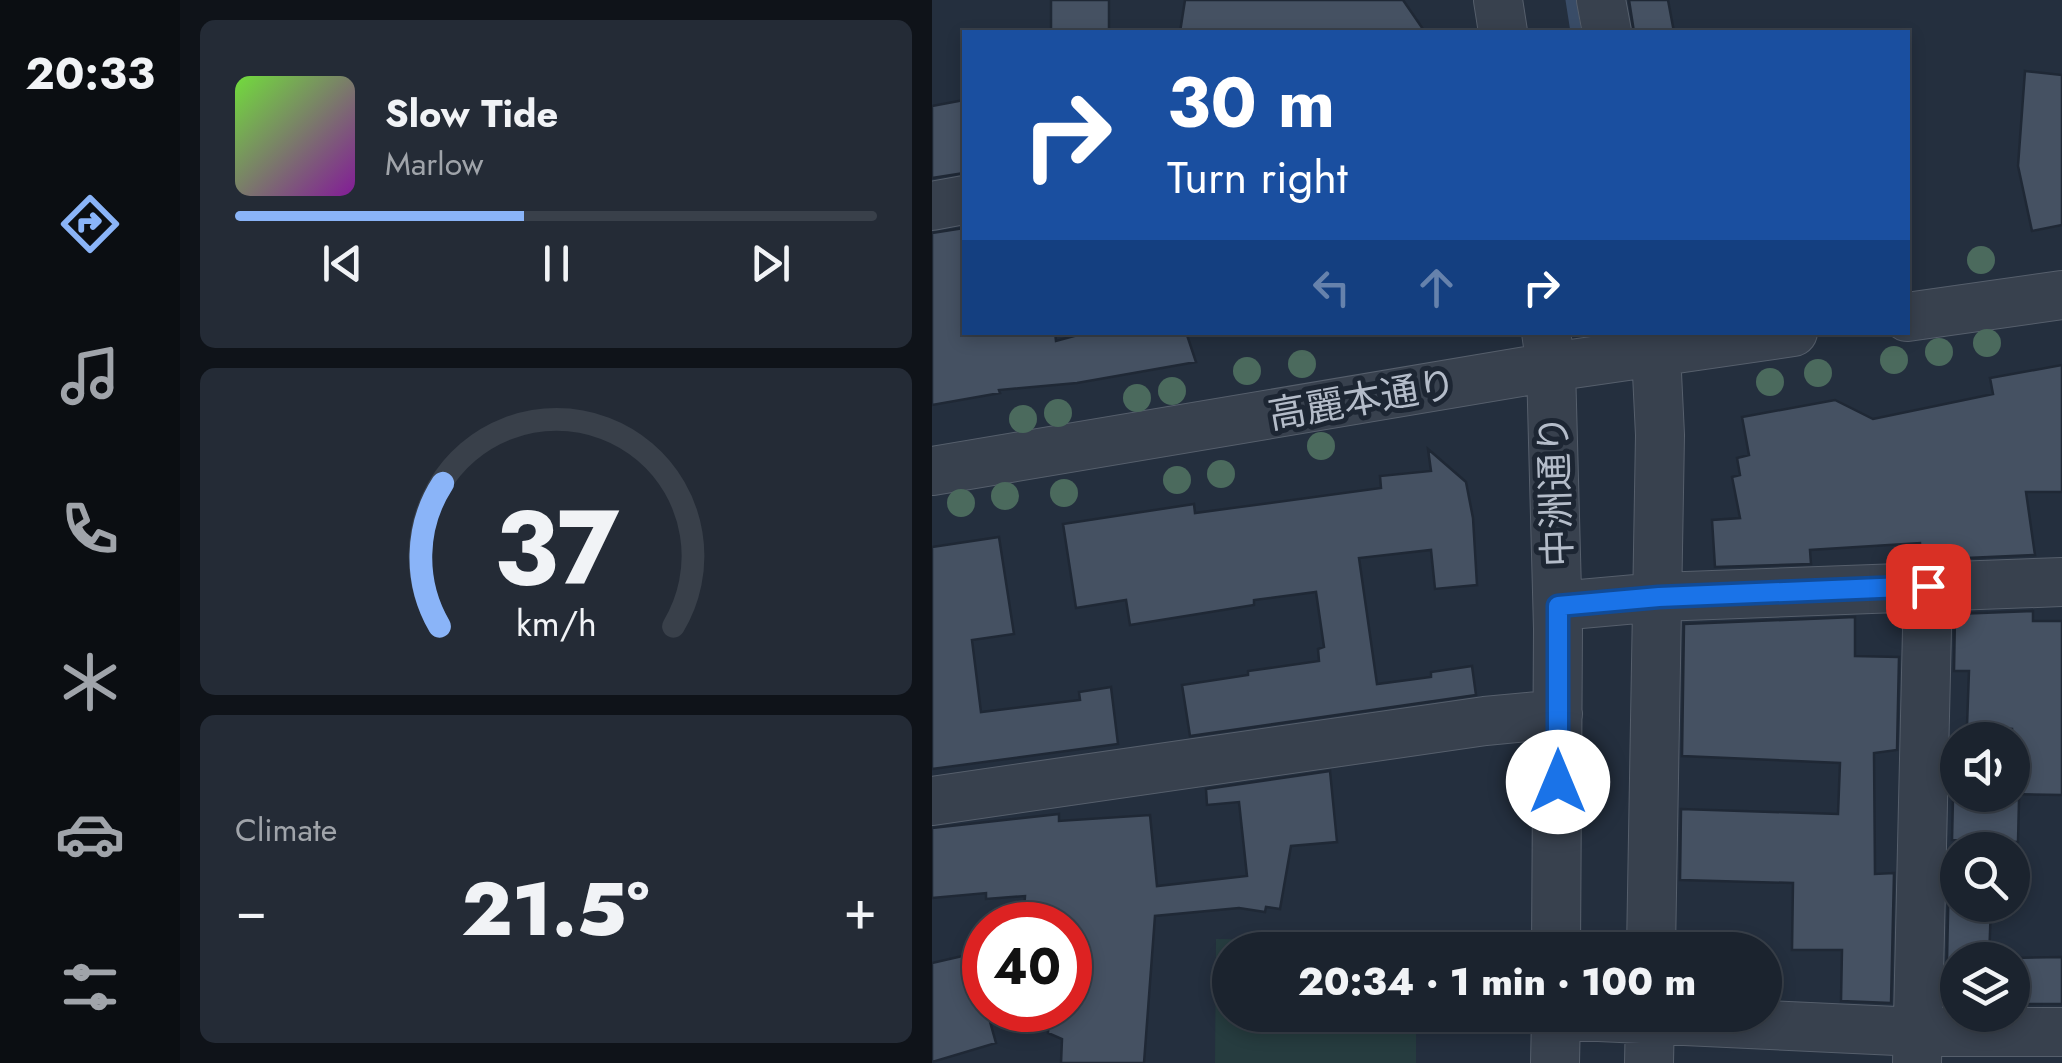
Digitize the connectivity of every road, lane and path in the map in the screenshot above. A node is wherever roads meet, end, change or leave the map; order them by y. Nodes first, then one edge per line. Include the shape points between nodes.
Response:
1 (1498, 0) edge
2 (1601, 0) edge
3 (1504, 30) edge
4 (1606, 30) edge
5 (962, 200) edge
6 (932, 206) edge
7 (2062, 295) edge
8 (1910, 317) edge
9 (1752, 335) edge
10 (1656, 342) edge
11 (1548, 350) edge
12 (932, 472) edge
13 (2062, 582) edge
14 (1928, 586) junction
15 (1659, 597) junction
16 (1558, 606) junction
17 (1558, 714) junction
18 (932, 801) edge
19 (1556, 932) edge
20 (1652, 932) edge
21 (1556, 1032) edge
22 (1650, 1032) edge
23 (2062, 1032) edge
24 (1918, 1048) edge
25 (1555, 1063) edge

1 - 3 street
2 - 4 street
5 - 6 street
7 - 8 street
9 - 10 street, 高麗本通り
10 - 11 street, 高麗本通り
10 - 15 street
11 - 12 street, 高麗本通り
11 - 16 street, 中洲通り
13 - 14 street
14 - 15 street
14 - 24 street
15 - 16 street
15 - 20 street
16 - 17 street, 中洲通り
17 - 18 street
17 - 19 street, 中洲通り
21 - 25 street
22 - 24 street
23 - 24 street

